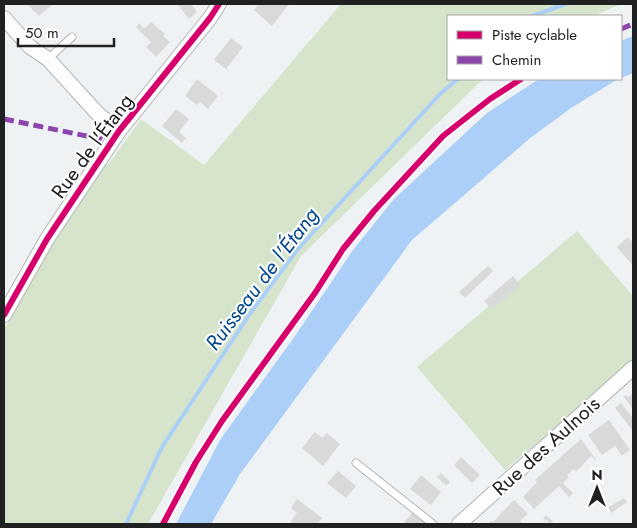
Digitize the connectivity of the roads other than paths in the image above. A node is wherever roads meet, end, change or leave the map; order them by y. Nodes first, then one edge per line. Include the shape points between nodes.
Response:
1 (218, 4) edge
2 (4, 18) edge
3 (72, 37) dead end
4 (48, 59) junction
5 (119, 131) junction
6 (4, 315) edge
7 (633, 368) edge
8 (356, 463) dead end
9 (434, 524) edge
10 (459, 524) edge

1 - 5 street, Rue de l'Étang
2 - 4 street via 30,47
3 - 4 lane
4 - 5 street via 98,114
5 - 6 street, Rue de l'Étang via 47,239
7 - 10 street, Rue des Aulnois
8 - 9 lane

